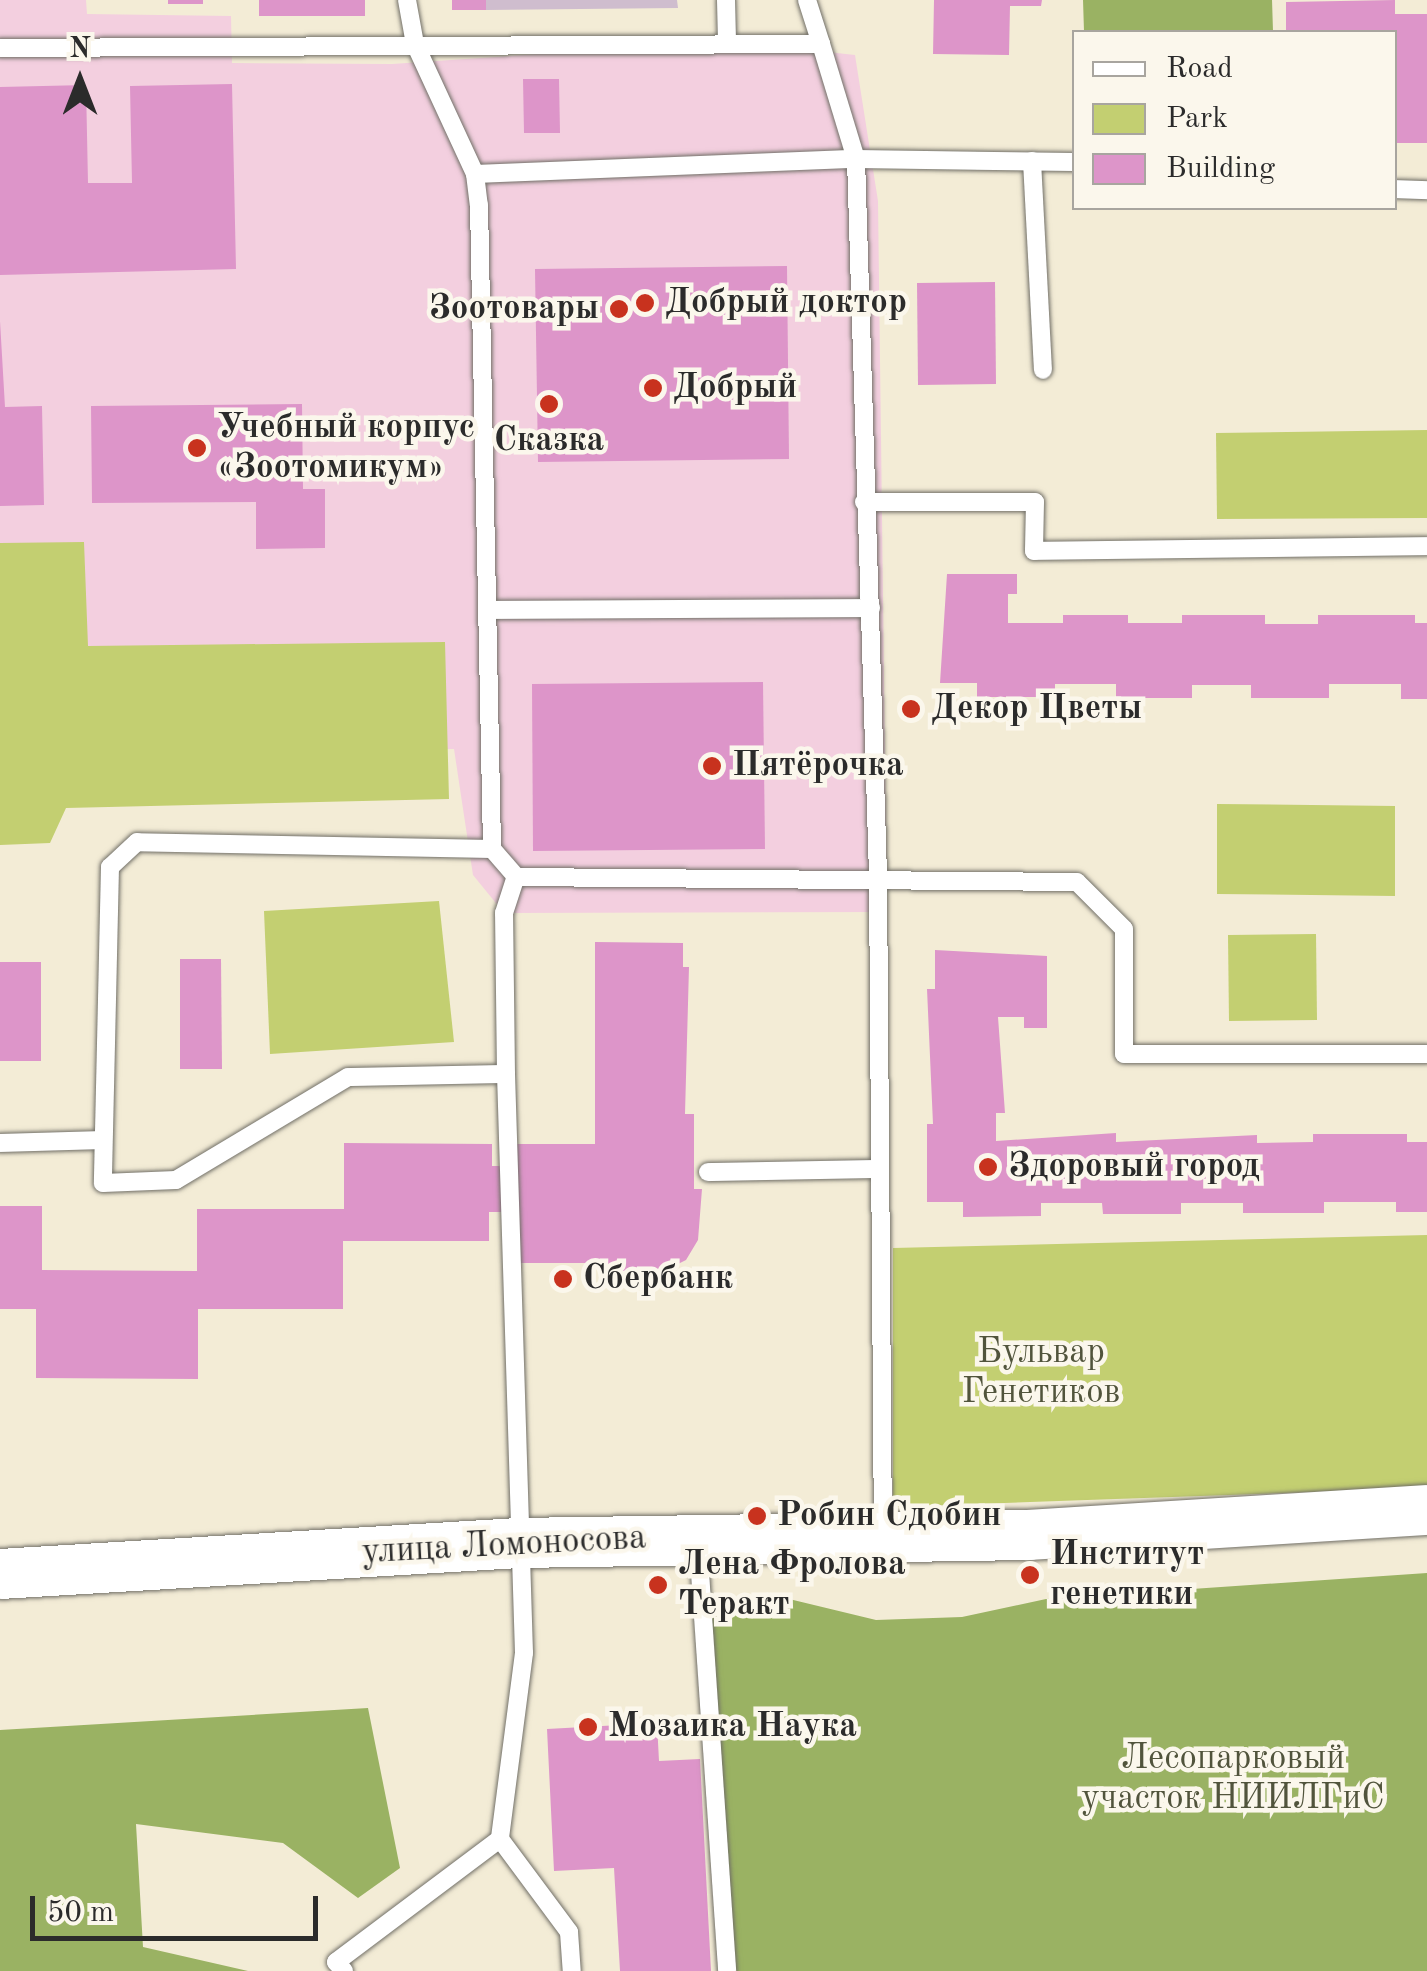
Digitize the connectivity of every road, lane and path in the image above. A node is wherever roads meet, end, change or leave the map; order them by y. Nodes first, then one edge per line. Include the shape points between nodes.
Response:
1 (407, 0) edge
2 (726, 0) edge
3 (806, 0) edge
4 (728, 40) junction
5 (415, 44) junction
6 (821, 44) junction
7 (0, 48) edge
8 (856, 160) junction
9 (1032, 161) junction
10 (1072, 162) edge
11 (474, 174) junction
12 (1397, 190) edge
13 (1427, 190) edge
14 (1044, 370) dead end
15 (864, 502) junction
16 (1427, 546) edge
17 (871, 608) junction
18 (487, 610) junction
19 (492, 850) junction
20 (516, 877) junction
21 (878, 877) junction
22 (1427, 1054) edge
23 (506, 1074) junction
24 (103, 1140) junction
25 (0, 1143) edge
26 (879, 1170) junction
27 (708, 1172) dead end
28 (1427, 1510) edge
29 (883, 1536) junction
30 (697, 1537) junction
31 (518, 1543) junction
32 (0, 1574) edge
33 (500, 1840) junction
34 (344, 1971) edge
35 (572, 1971) edge
36 (728, 1971) edge

1 - 5 lane
2 - 4 lane
3 - 6 lane
4 - 5 lane
4 - 6 lane
5 - 7 lane
5 - 11 lane
6 - 8 lane
8 - 9 lane
8 - 11 lane
8 - 15 lane
9 - 10 lane
9 - 14 lane
11 - 18 lane
12 - 13 lane
15 - 16 lane via 1035,502 1034,551
15 - 17 lane
17 - 18 lane
17 - 21 lane
18 - 19 lane
19 - 20 lane
19 - 24 lane via 136,842 110,867
20 - 21 lane
20 - 23 lane via 504,913
21 - 22 lane via 1076,882 1124,929 1124,1054
21 - 26 lane
23 - 24 lane via 348,1077 176,1180 103,1183
23 - 31 lane
24 - 25 lane
26 - 27 lane
26 - 29 lane
28 - 29 main road, улица Ломоносова via 1029,1535
29 - 30 main road, улица Ломоносова
30 - 31 main road, улица Ломоносова
30 - 36 lane
31 - 32 main road, улица Ломоносова
31 - 33 lane via 524,1652
33 - 34 lane via 336,1962
33 - 35 lane via 570,1932

